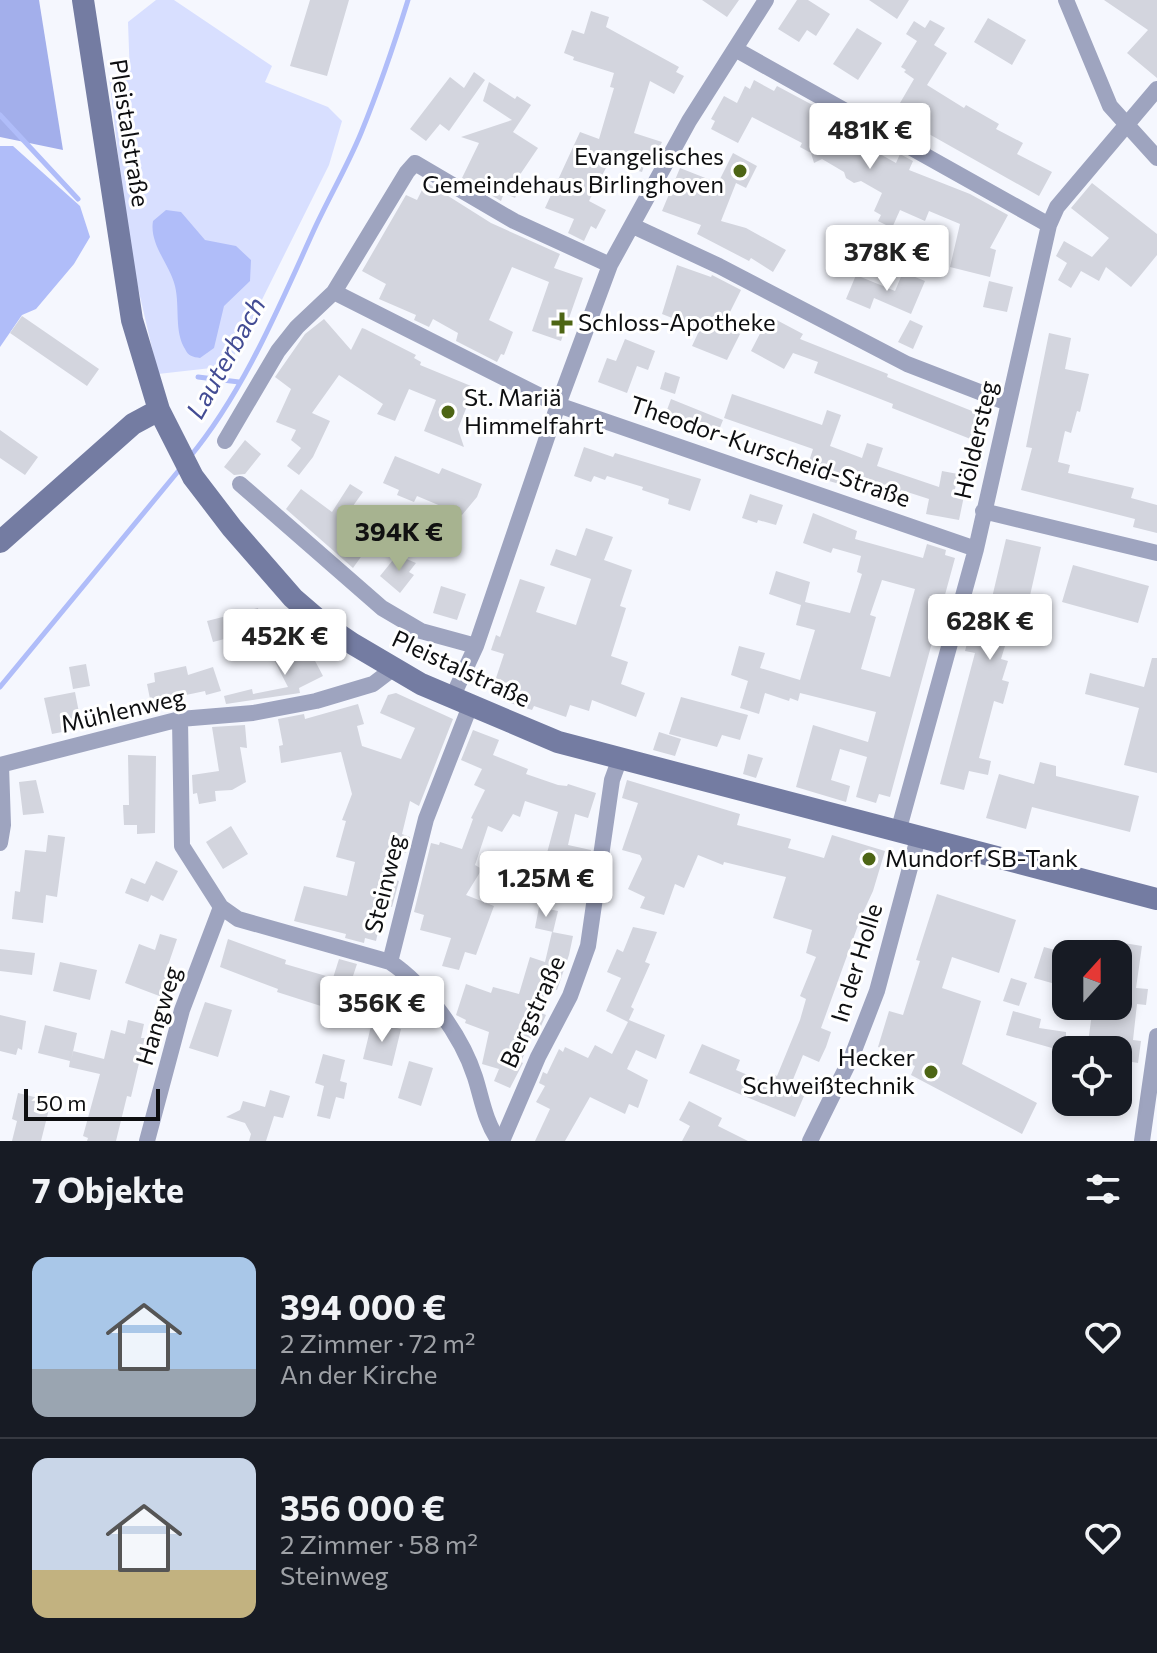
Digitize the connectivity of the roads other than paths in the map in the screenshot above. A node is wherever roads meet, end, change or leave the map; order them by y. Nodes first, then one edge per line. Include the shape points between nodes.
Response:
1 (83, 0) edge
2 (766, 0) edge
3 (1066, 0) edge
4 (735, 49) junction
5 (1157, 89) edge
6 (1126, 124) junction
7 (1157, 158) edge
8 (1049, 225) junction
9 (633, 226) junction
10 (610, 265) junction
11 (334, 292) junction
12 (1008, 403) junction
13 (558, 405) junction
14 (159, 410) junction
15 (225, 441) dead end
16 (240, 484) dead end
17 (983, 511) junction
18 (0, 542) edge
19 (976, 549) junction
20 (1157, 553) edge
21 (476, 646) junction
22 (394, 668) junction
23 (461, 702) junction
24 (180, 719) junction
25 (620, 758) junction
26 (0, 765) edge
27 (908, 835) junction
28 (0, 843) edge
29 (1157, 899) edge
30 (221, 907) junction
31 (390, 962) junction
32 (1157, 1036) edge
33 (147, 1141) edge
34 (501, 1141) edge
35 (810, 1141) edge
36 (1142, 1141) edge

1 - 14 main road, Pleistalstraße via 132,320
2 - 4 street, Steinweg
3 - 6 street via 1110,106
4 - 8 street
4 - 9 street, Steinweg
5 - 6 street, Höldersteg
6 - 7 street
6 - 8 street, Höldersteg via 1057,207
8 - 12 street, Höldersteg
9 - 10 street, Steinweg
9 - 12 street via 907,364
10 - 11 street via 514,221 415,163
10 - 13 street, Steinweg
11 - 13 street, Theodor-Kurscheid-Straße
11 - 15 street via 288,338
12 - 17 street, Höldersteg
13 - 19 street, Theodor-Kurscheid-Straße
13 - 21 street, Steinweg
14 - 18 main road via 133,424
14 - 22 main road, Pleistalstraße via 193,477 293,598
16 - 21 street via 382,608 421,631
17 - 19 street, Höldersteg
17 - 20 street
19 - 27 street, Höldersteg
21 - 23 street, Steinweg
22 - 23 main road, Pleistalstraße
22 - 24 street, Mühlenweg via 373,684 316,701
23 - 25 main road, Pleistalstraße via 558,742
23 - 31 street, Steinweg
24 - 26 street, Mühlenweg
24 - 30 street via 182,846
25 - 27 main road, Pleistalstraße
25 - 34 street, Bergstraße via 612,780 588,946
26 - 28 street
27 - 29 main road, Pleistalstraße
27 - 35 street, In der Holle via 877,991
30 - 31 street via 238,919
30 - 33 street, Hangweg via 182,1010
31 - 34 street, Steinweg via 440,1010 474,1073 491,1130
32 - 36 street

